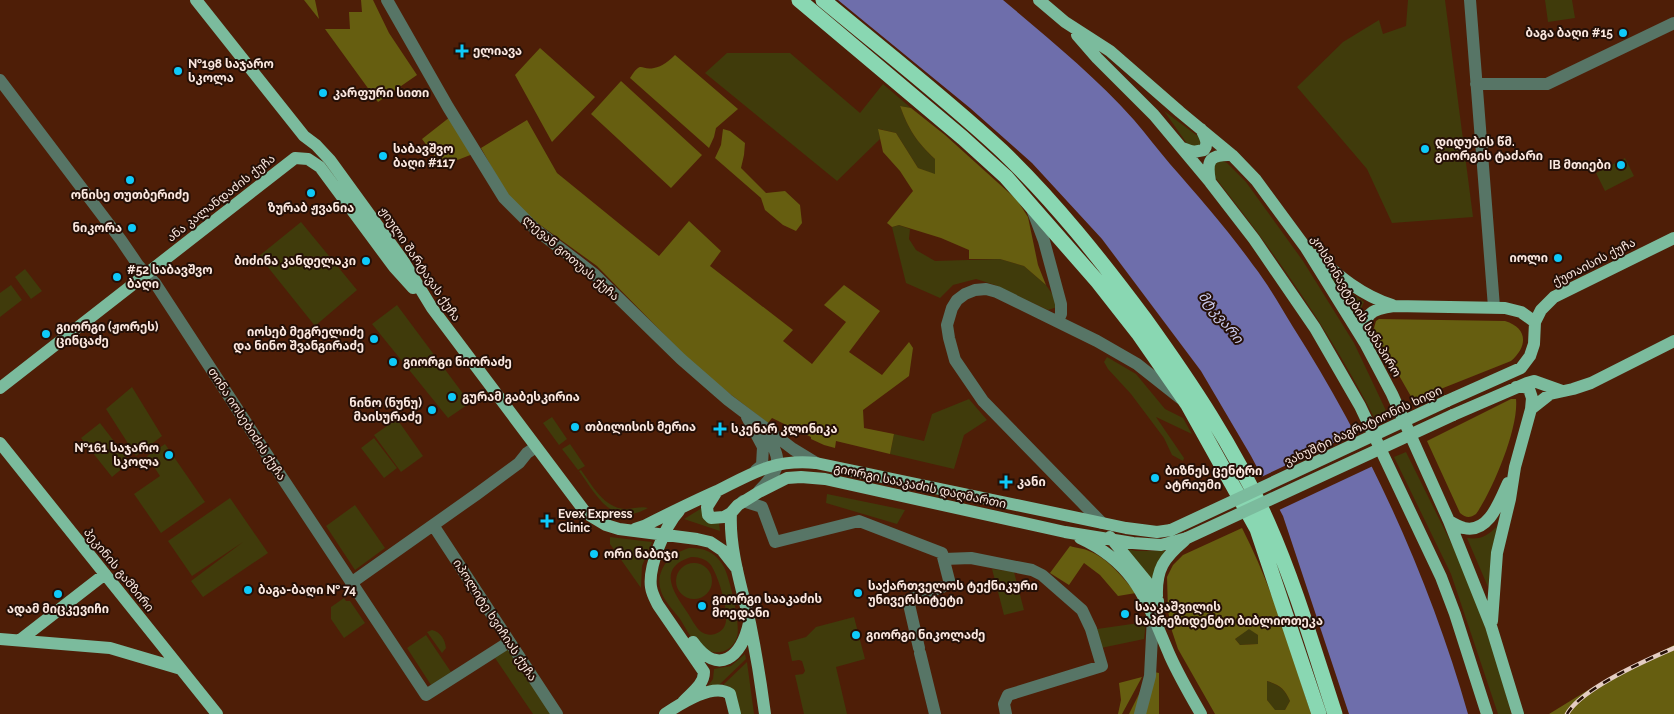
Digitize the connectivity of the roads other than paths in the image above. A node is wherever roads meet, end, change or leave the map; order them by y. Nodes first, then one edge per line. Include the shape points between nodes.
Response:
1 (196, 0) edge
2 (387, 0) edge
3 (799, 0) edge
4 (823, 0) edge
5 (1039, 0) edge
6 (1470, 0) edge
7 (1065, 22) junction
8 (1674, 23) edge
9 (0, 80) edge
10 (1476, 84) junction
11 (1201, 129) junction
12 (1182, 148) junction
13 (1232, 155) junction
14 (1210, 182) junction
15 (1030, 203) junction
16 (1674, 238) edge
17 (1306, 248) junction
18 (147, 273) junction
19 (1394, 306) junction
20 (1494, 307) junction
21 (432, 308) junction
22 (1058, 321) junction
23 (1535, 322) junction
24 (1674, 341) edge
25 (1365, 343) junction
26 (0, 388) edge
27 (1516, 388) junction
28 (1562, 391) junction
29 (1188, 405) junction
30 (1531, 409) junction
31 (746, 415) junction
32 (760, 425) junction
33 (0, 444) edge
34 (536, 447) junction
35 (777, 464) junction
36 (816, 464) junction
37 (1515, 467) junction
38 (756, 470) junction
39 (717, 490) junction
40 (759, 492) junction
41 (1071, 493) junction
42 (743, 501) junction
43 (685, 505) junction
44 (732, 513) junction
45 (1064, 516) junction
46 (1083, 519) junction
47 (1449, 521) junction
48 (1102, 523) junction
49 (433, 525) junction
50 (630, 530) junction
51 (1065, 532) junction
52 (664, 534) junction
53 (692, 538) junction
54 (1178, 539) junction
55 (1112, 540) junction
56 (944, 559) junction
57 (655, 561) junction
58 (737, 569) junction
59 (104, 574) junction
60 (351, 582) junction
61 (1158, 600) junction
62 (663, 612) junction
63 (1153, 616) junction
64 (749, 621) junction
65 (1492, 626) junction
66 (1162, 636) junction
67 (0, 639) edge
68 (20, 640) junction
69 (510, 642) junction
70 (181, 669) junction
71 (683, 702) junction
72 (217, 714) edge
73 (557, 714) edge
74 (665, 714) edge
75 (735, 714) edge
76 (764, 714) edge
77 (935, 714) edge
78 (1006, 714) edge
79 (1140, 714) edge
80 (1202, 714) edge
81 (1319, 714) edge
82 (1335, 714) edge
83 (1487, 714) edge
84 (1518, 714) edge

1 - 21 main road, ჟიული შარტავას ქუჩა via 304,136 330,160 404,262
2 - 31 street, ლევან გოთუას ქუჩა via 504,198 535,229 594,274 681,359
3 - 15 highway via 963,138
4 - 82 highway via 910,72 1026,176 1108,269 1182,369 1235,457 1268,523 1309,632
5 - 7 main road, კოსმონავტების სანაპირო
6 - 10 street
7 - 11 main road, კოსმონავტების სანაპირო via 1110,51
7 - 12 main road, კოსმონავტების სანაპირო
8 - 10 street via 1553,81 1536,85
9 - 18 street, თინა იოსებიძის ქუჩა
10 - 20 street
11 - 12 main road via 1207,144 1204,150 1193,152
11 - 13 main road, კოსმონავტების სანაპირო
12 - 14 main road, კოსმონავტების სანაპირო
13 - 14 main road via 1216,156 1210,162
13 - 17 main road, კოსმონავტების სანაპირო via 1262,188
14 - 83 main road, კოსმონავტების სანაპირო via 1316,328 1360,406 1441,577
15 - 22 street via 1044,240 1061,304
15 - 29 highway via 1138,333
16 - 23 main road, ქუთაისის ქუჩა via 1554,298 1541,310
17 - 19 main road via 1357,289
17 - 25 main road, კოსმონავტების სანაპირო
18 - 21 main road, ანა კალანდაძის ქუჩა via 295,158 303,158 320,167 394,267
18 - 26 main road, ანა კალანდაძის ქუჩა
18 - 60 street, თინა იოსებიძის ქუჩა
19 - 20 main road
19 - 25 main road via 1380,307 1368,315 1364,326
20 - 23 main road via 1522,312
21 - 34 main road, ჟიული შარტავას ქუჩა
22 - 29 street via 1137,364
22 - 41 street via 986,289 975,290 957,300 947,325 955,360 983,401
23 - 54 main road, ვახუშტი ბაგრატიონის ხიდი, bridge via 1534,344 1521,368 1447,401
24 - 28 main road via 1591,383
25 - 47 main road, კოსმონავტების სანაპირო via 1392,394
27 - 28 main road via 1534,381
27 - 30 main road via 1529,389
27 - 54 main road, bridge
28 - 30 main road via 1550,394
29 - 81 highway via 1256,529
30 - 37 main road
31 - 32 street, ლევან გოთუას ქუჩა
31 - 38 street via 762,447 762,465
32 - 35 street via 774,447
32 - 36 street, ლევან გოთუას ქუჩა
33 - 59 main road, პეკინის გამზირი
34 - 49 street via 520,463
34 - 50 main road, ჟიული შარტავას ქუჩა via 586,513 606,526
35 - 36 main road, გიორგი სააკაძის დაღმართი
35 - 38 main road, გიორგი სააკაძის დაღმართი
35 - 40 street via 774,475
36 - 45 main road, გიორგი სააკაძის დაღმართი
37 - 47 main road via 1497,506 1481,525 1472,529
37 - 65 main road via 1495,568
38 - 39 main road, გიორგი სააკაძის დაღმართი
39 - 43 main road
39 - 44 main road via 707,507 708,515 718,518
40 - 42 main road, გიორგი სააკაძის დაღმართი
40 - 51 main road, გიორგი სააკაძის დაღმართი via 787,478 808,477
41 - 45 street via 1075,506
41 - 48 street
42 - 44 main road, გიორგი სააკაძის დაღმართი
42 - 56 street via 762,507 775,542 859,521 936,549
43 - 50 main road
43 - 52 main road
44 - 58 main road
45 - 46 main road, გიორგი სააკაძის დაღმართი
46 - 48 main road, გიორგი სააკაძის დაღმართი
46 - 55 main road, გიორგი სააკაძის დაღმართი via 1100,528
47 - 65 main road, კოსმონავტების სანაპირო
48 - 54 main road, გიორგი სააკაძის დაღმართი via 1162,532
49 - 60 street
49 - 69 street, იპოლიტე ხვიჩიას ქუჩა
50 - 52 main road
51 - 55 main road, გიორგი სააკაძის დაღმართი
51 - 63 main road via 1098,548 1123,566 1136,582
52 - 53 main road
52 - 57 main road
53 - 57 main road via 669,546
53 - 58 main road via 717,546
54 - 55 main road, გიორგი სააკაძის დაღმართი via 1161,545
54 - 61 main road via 1159,572
55 - 61 main road
56 - 77 street via 950,584 908,600
56 - 78 street via 971,558 1032,570 1078,605 1091,629 1102,666 1008,695 1004,704
57 - 62 main road via 651,589
58 - 64 main road
59 - 68 main road
59 - 70 main road, პეკინის გამზირი
60 - 69 street, თინა იოსებიძის ქუჩა via 426,695
61 - 66 main road
62 - 64 main road via 678,620 706,657 720,660 731,657 740,648
62 - 71 main road via 704,672 704,680
63 - 66 main road
63 - 79 street via 1150,676
64 - 76 main road
65 - 84 main road, კოსმონავტების სანაპირო
66 - 80 main road
67 - 68 main road
68 - 70 main road via 110,648
69 - 73 street, იპოლიტე ხვიჩიას ქუჩა
70 - 72 main road, პეკინის გამზირი
71 - 74 main road
71 - 75 main road via 713,690 727,691 732,697

